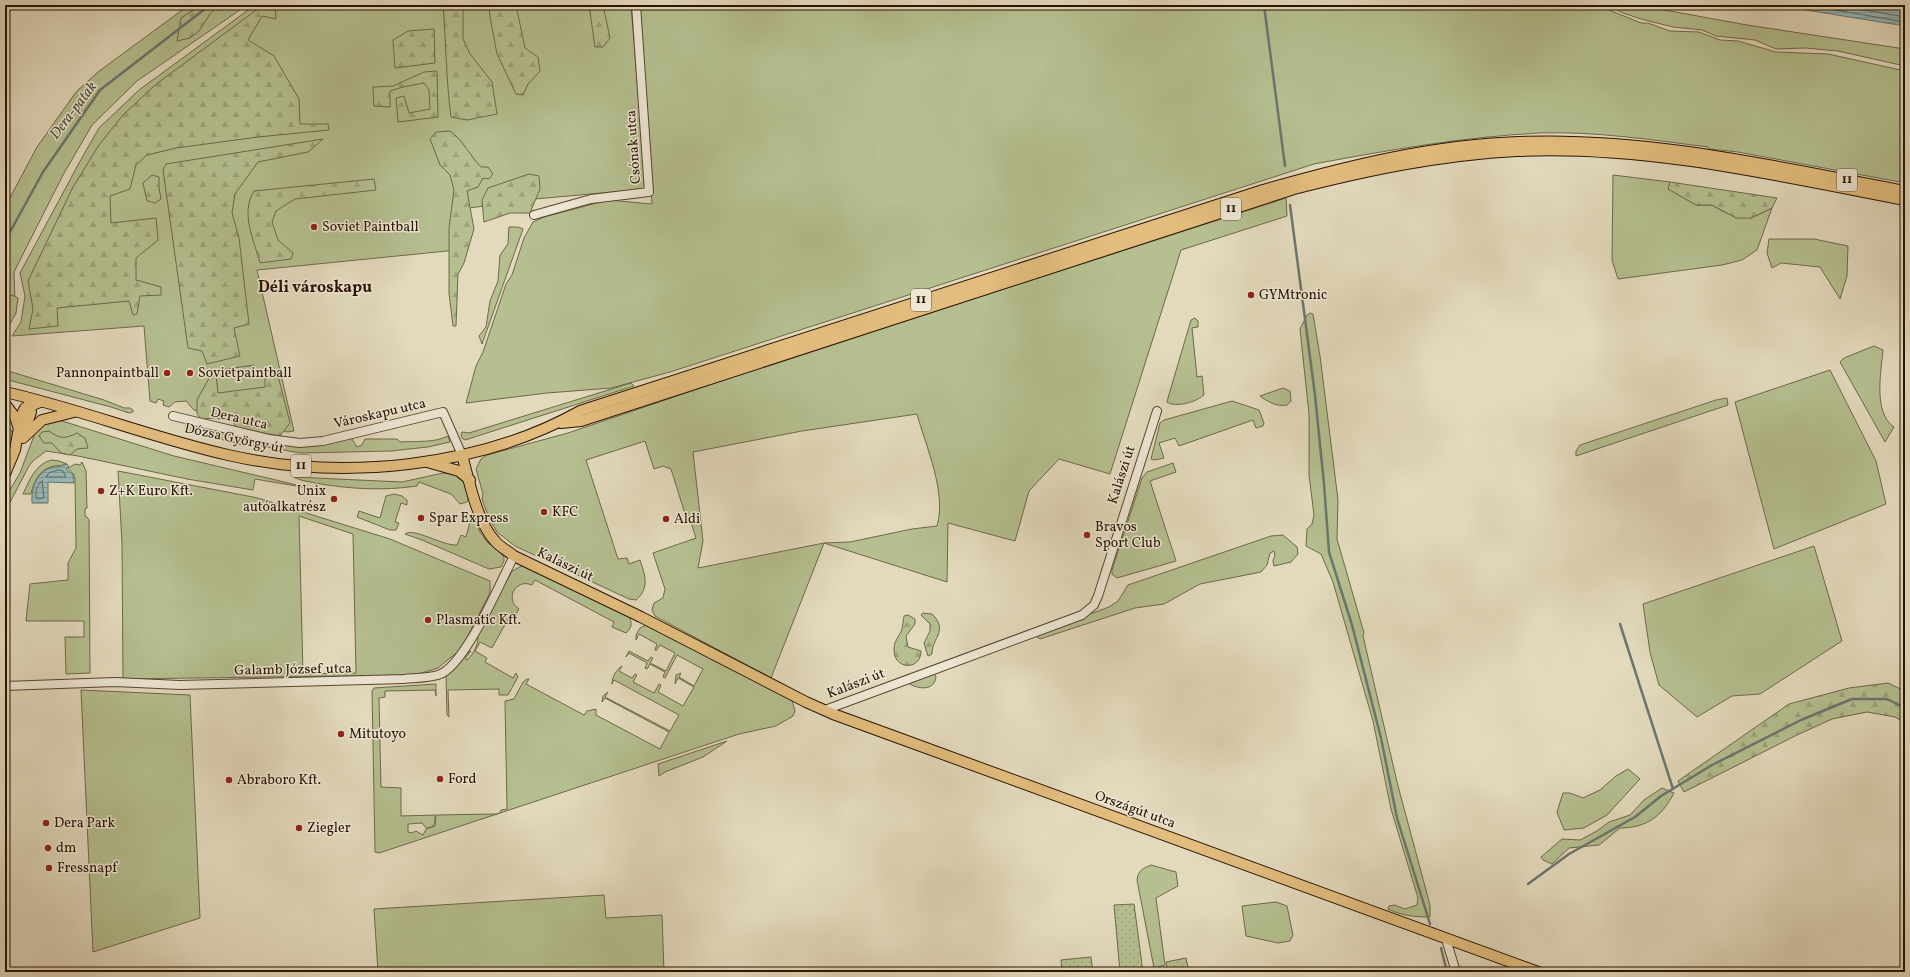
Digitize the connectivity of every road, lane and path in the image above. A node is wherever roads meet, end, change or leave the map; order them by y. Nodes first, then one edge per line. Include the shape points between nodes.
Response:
1 (636, 5) edge
2 (1905, 191) edge
3 (1905, 200) edge
4 (534, 215) dead end
5 (5, 392) edge
6 (32, 401) junction
7 (5, 404) edge
8 (76, 411) junction
9 (1157, 411) dead end
10 (173, 416) dead end
11 (557, 423) junction
12 (18, 426) junction
13 (23, 438) junction
14 (300, 443) joint
15 (15, 450) junction
16 (462, 455) junction
17 (424, 461) junction
18 (5, 474) edge
19 (470, 480) junction
20 (514, 556) junction
21 (5, 686) edge
22 (825, 710) junction
23 (1441, 937) junction
24 (1456, 972) edge
25 (1538, 972) edge

1 - 4 street, Csónak utca via 650,192 592,199
2 - 11 main road, 11 via 1703,154 1615,144 1519,142 1427,151 1357,164 1262,190 580,411
3 - 11 main road, 11 via 1690,162 1606,152 1519,151 1420,161 1294,189 581,421
5 - 6 main road, Dózsa György út / 11
6 - 8 main road, Dózsa György út / 11
6 - 12 main road via 25,408
6 - 13 main road
7 - 12 main road
8 - 13 main road via 42,420
8 - 17 main road, Dózsa György út / 11 via 208,450 295,466 360,468
9 - 22 street, Kalászi út via 1098,596 1089,611
10 - 14 street, Dera utca via 269,439
11 - 16 main road, 11
12 - 15 main road
13 - 15 main road
14 - 16 street, Városkapu utca via 323,441 443,412
15 - 18 main road
16 - 17 main road, Dózsa György út / 11
16 - 19 main road, Kalászi út
17 - 19 main road via 459,472
19 - 20 main road, Kalászi út via 488,532 495,542
20 - 21 street, Galamb József utca via 470,642 457,660 438,675 404,680 180,686 115,682
20 - 22 main road, Kalászi út
22 - 23 main road, Országút utca
23 - 24 street
23 - 25 main road, Országút utca

